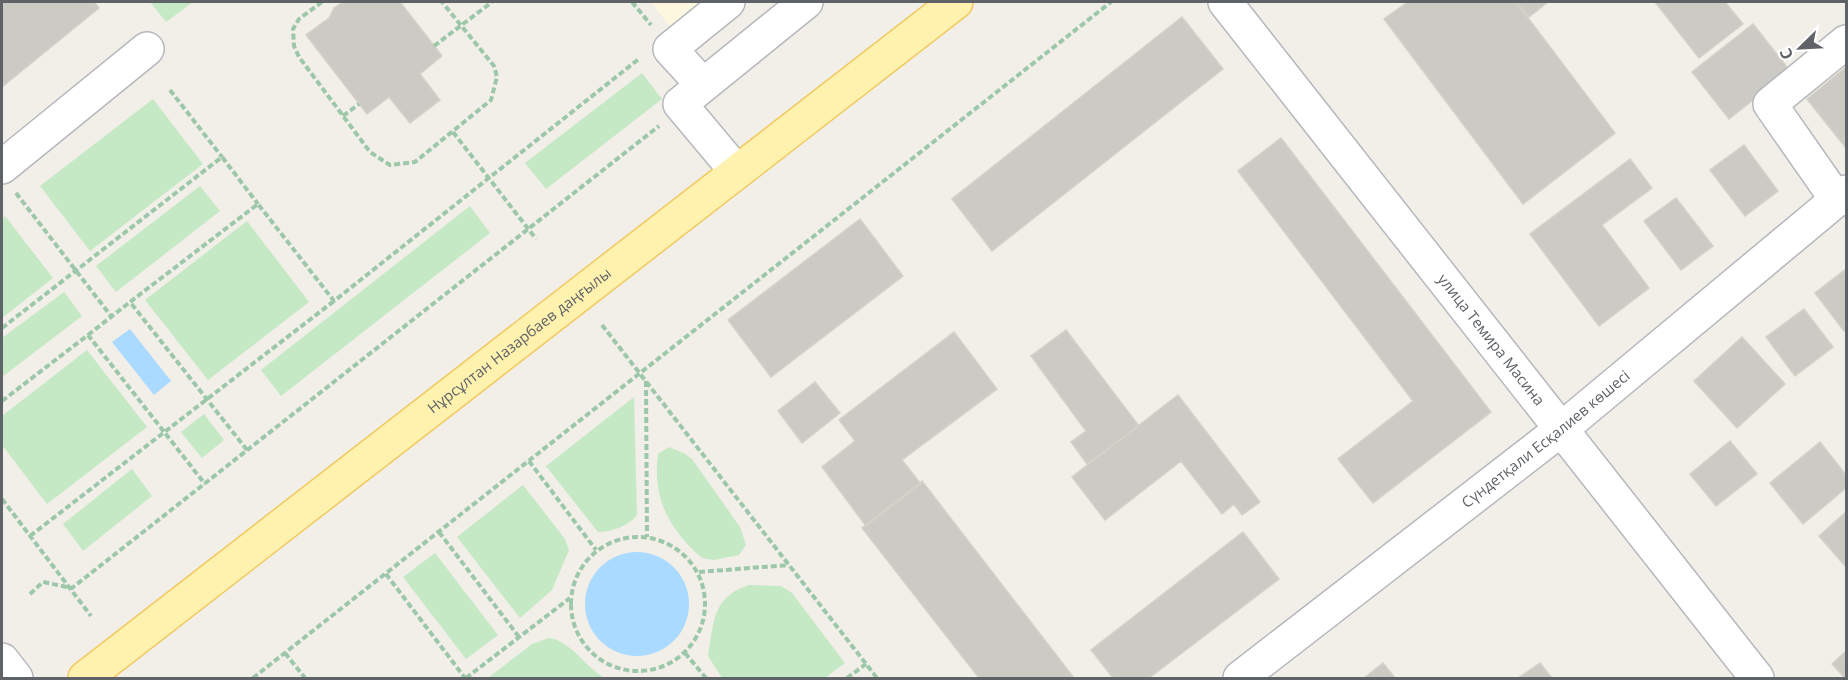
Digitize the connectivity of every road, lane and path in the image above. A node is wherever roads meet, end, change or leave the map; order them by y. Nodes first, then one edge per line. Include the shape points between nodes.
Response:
1 (322, 2) edge
2 (442, 2) edge
3 (492, 2) edge
4 (632, 2) edge
5 (728, 2) edge
6 (806, 2) edge
7 (956, 2) edge
8 (1111, 2) edge
9 (1225, 2) edge
10 (461, 25) junction
11 (657, 33) dead end
12 (1846, 42) edge
13 (434, 46) dead end
14 (147, 49) dead end
15 (645, 55) dead end
16 (170, 90) dead end
17 (693, 96) junction
18 (359, 104) dead end
19 (343, 116) junction
20 (453, 132) junction
21 (222, 157) junction
22 (737, 172) junction
23 (489, 178) junction
24 (8, 179) edge
25 (1842, 196) edge
26 (258, 204) junction
27 (529, 229) junction
28 (536, 239) dead end
29 (76, 270) junction
30 (334, 301) junction
31 (130, 302) junction
32 (111, 316) junction
33 (603, 325) dead end
34 (2, 328) edge
35 (88, 334) junction
36 (640, 373) junction
37 (646, 381) junction
38 (207, 399) junction
39 (2, 401) edge
40 (1559, 431) junction
41 (164, 432) junction
42 (247, 450) junction
43 (529, 461) junction
44 (205, 484) junction
45 (2, 499) edge
46 (439, 532) junction
47 (30, 536) junction
48 (647, 537) junction
49 (596, 550) junction
50 (789, 565) junction
51 (699, 572) junction
52 (386, 574) junction
53 (72, 588) junction
54 (30, 594) dead end
55 (571, 597) junction
56 (91, 616) dead end
57 (519, 637) junction
58 (685, 652) junction
59 (285, 653) junction
60 (2, 660) edge
61 (866, 664) junction
62 (16, 678) edge
63 (85, 678) edge
64 (253, 678) edge
65 (306, 678) edge
66 (465, 678) edge
67 (706, 678) edge
68 (847, 678) edge
69 (877, 678) edge
70 (1240, 678) edge
71 (1757, 678) edge

1 - 19 path via 299,19 292,38 299,57
2 - 10 path
3 - 10 path
4 - 11 path
5 - 17 street via 670,49
6 - 17 street
7 - 22 main road, Нұрсұлтан Назарбаев даңғылы
8 - 36 path
9 - 40 street, улица Темира Масина
10 - 13 path
10 - 20 path via 494,66 497,77 491,100
12 - 25 street via 1770,104
14 - 24 street
15 - 23 path
16 - 21 path
17 - 22 street
17 - 27 path
18 - 19 path
19 - 20 path via 370,152 390,165 415,162
20 - 23 path
21 - 26 path
21 - 29 path
22 - 63 main road, Нұрсұлтан Назарбаев даңғылы
23 - 27 path
23 - 30 path
24 - 29 path
25 - 40 street, Сүндетқали Есқалиев көшесі
26 - 30 path
26 - 31 path
27 - 28 path
27 - 42 path
29 - 32 path
29 - 34 path
30 - 38 path
31 - 32 path
31 - 38 path
32 - 35 path
33 - 36 path
35 - 39 path
35 - 41 path
36 - 37 path
36 - 43 path
37 - 48 path
37 - 50 path
38 - 41 path
38 - 42 path
40 - 70 street, Сүндетқали Есқалиев көшесі
40 - 71 street, улица Темира Масина
41 - 44 path
41 - 47 path
42 - 44 path
43 - 46 path
43 - 49 path
44 - 53 path
45 - 47 path
46 - 52 path
46 - 57 path
47 - 53 path
48 - 49 path via 629,536
48 - 51 path via 668,543 686,555
49 - 55 path via 579,571
50 - 51 path
50 - 61 path
51 - 58 path via 704,589 703,623 697,639
52 - 59 path
52 - 66 path
53 - 54 path via 43,582
53 - 56 path
55 - 57 path
55 - 58 path via 571,611 580,637 609,665 649,670 669,664
57 - 66 path
58 - 67 path
59 - 64 path
59 - 65 path
60 - 62 street
61 - 68 path
61 - 69 path

